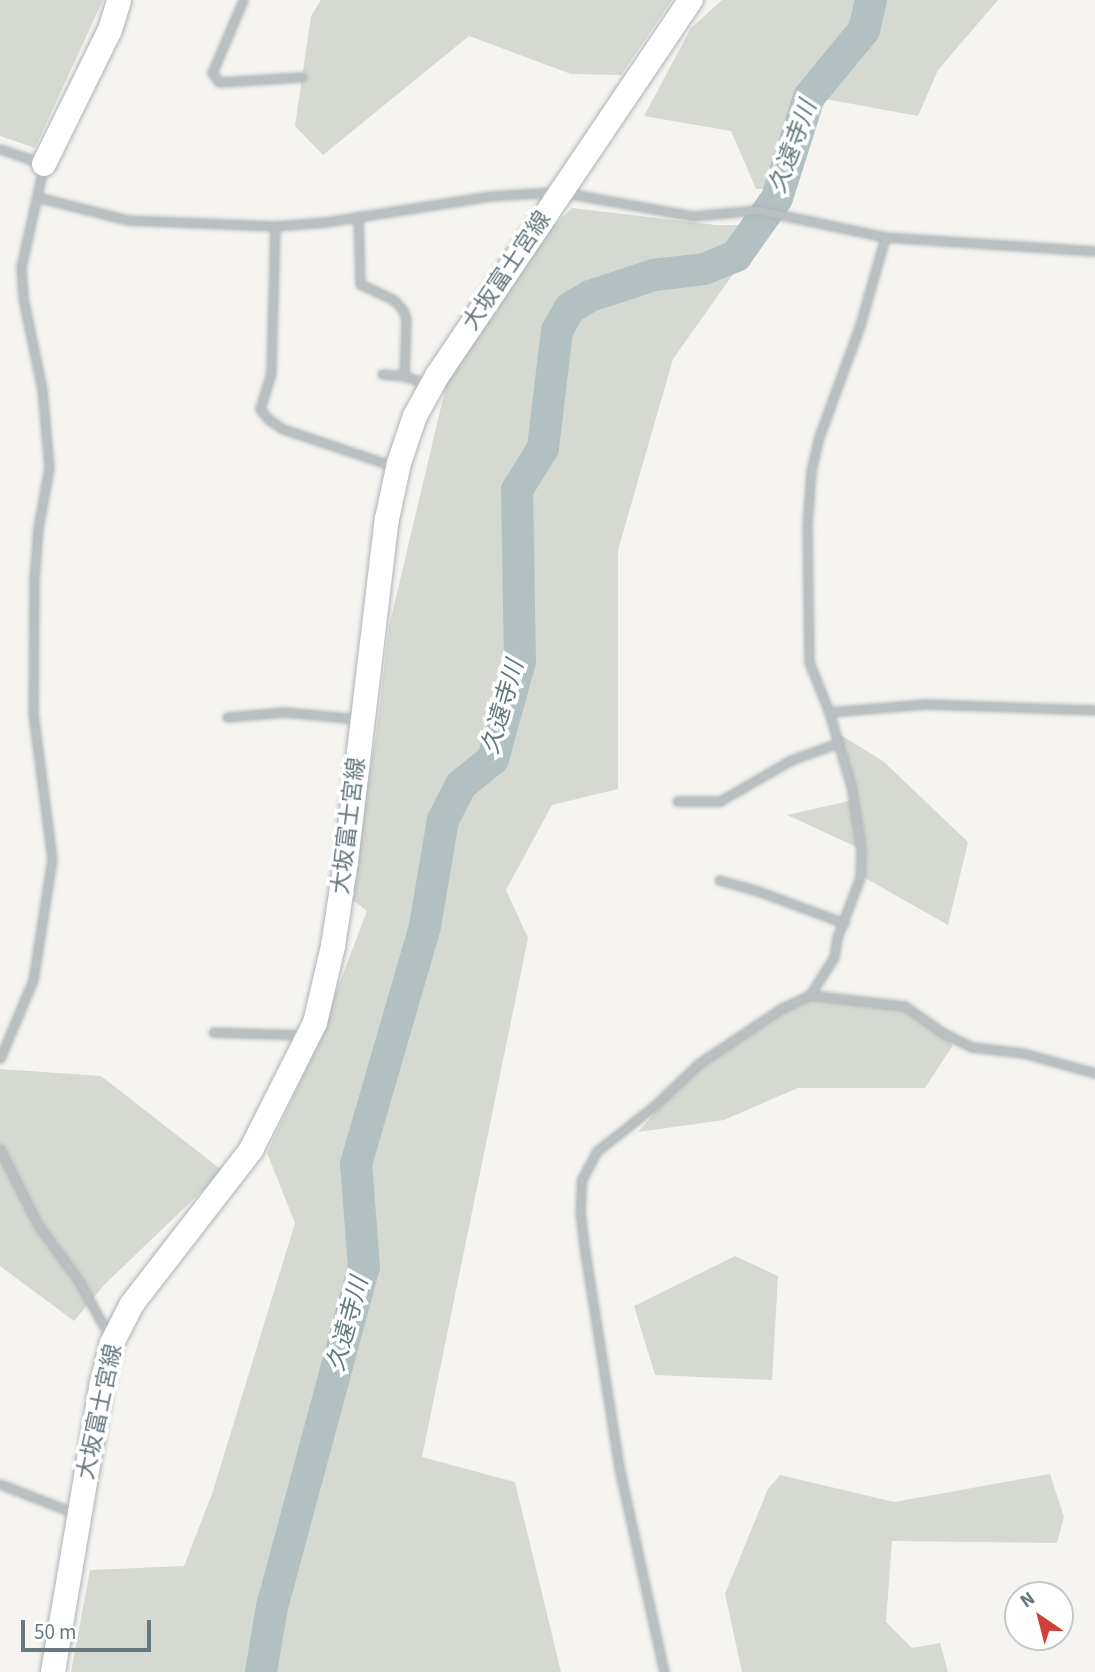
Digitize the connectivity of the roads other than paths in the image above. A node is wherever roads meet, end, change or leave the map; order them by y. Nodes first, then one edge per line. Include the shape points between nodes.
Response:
1 (118, 0) edge
2 (243, 0) edge
3 (691, 0) edge
4 (302, 77) dead end
5 (0, 149) edge
6 (44, 164) junction
7 (560, 192) junction
8 (37, 197) junction
9 (358, 216) junction
10 (275, 226) junction
11 (885, 237) junction
12 (1095, 251) edge
13 (382, 374) dead end
14 (404, 376) junction
15 (432, 385) junction
16 (398, 468) junction
17 (1095, 710) edge
18 (829, 712) junction
19 (227, 718) dead end
20 (362, 719) junction
21 (838, 743) junction
22 (677, 801) dead end
23 (719, 880) dead end
24 (844, 923) junction
25 (810, 995) junction
26 (213, 1032) dead end
27 (309, 1036) junction
28 (0, 1058) edge
29 (1095, 1073) edge
30 (0, 1149) edge
31 (112, 1343) junction
32 (0, 1485) edge
33 (78, 1515) junction
34 (53, 1672) edge
35 (664, 1672) edge

1 - 6 main road via 110,30
2 - 4 street via 212,73 219,82
3 - 7 main road, 大坂富士宮線
5 - 6 street
6 - 8 street
7 - 9 street via 490,196
7 - 11 street via 692,216 759,211
7 - 15 main road, 大坂富士宮線
8 - 10 street via 127,220
8 - 28 street via 21,267 42,389 49,468 34,580 33,713 52,859 33,980
9 - 10 street
9 - 14 street via 360,284 394,300 403,310
10 - 16 street via 271,373 260,409 283,429
11 - 12 street
11 - 18 street via 811,471 806,589 809,662
13 - 14 street
14 - 15 street
15 - 16 main road, 大坂富士宮線 via 415,416
16 - 20 main road, 大坂富士宮線 via 387,519
17 - 18 street via 926,704
18 - 21 street
19 - 20 street via 285,712
20 - 27 main road, 大坂富士宮線 via 334,946
21 - 22 street via 791,760 720,801
21 - 24 street via 861,849 860,877
23 - 24 street
24 - 25 street via 834,957
25 - 29 street via 905,1006 972,1047 1023,1053
25 - 35 street via 782,1008 698,1064 597,1151 582,1179 582,1226 617,1454
26 - 27 street
27 - 31 main road, 大坂富士宮線 via 251,1150 132,1304
30 - 31 street via 38,1225 79,1281
31 - 33 main road, 大坂富士宮線
32 - 33 street
33 - 34 main road, 大坂富士宮線

